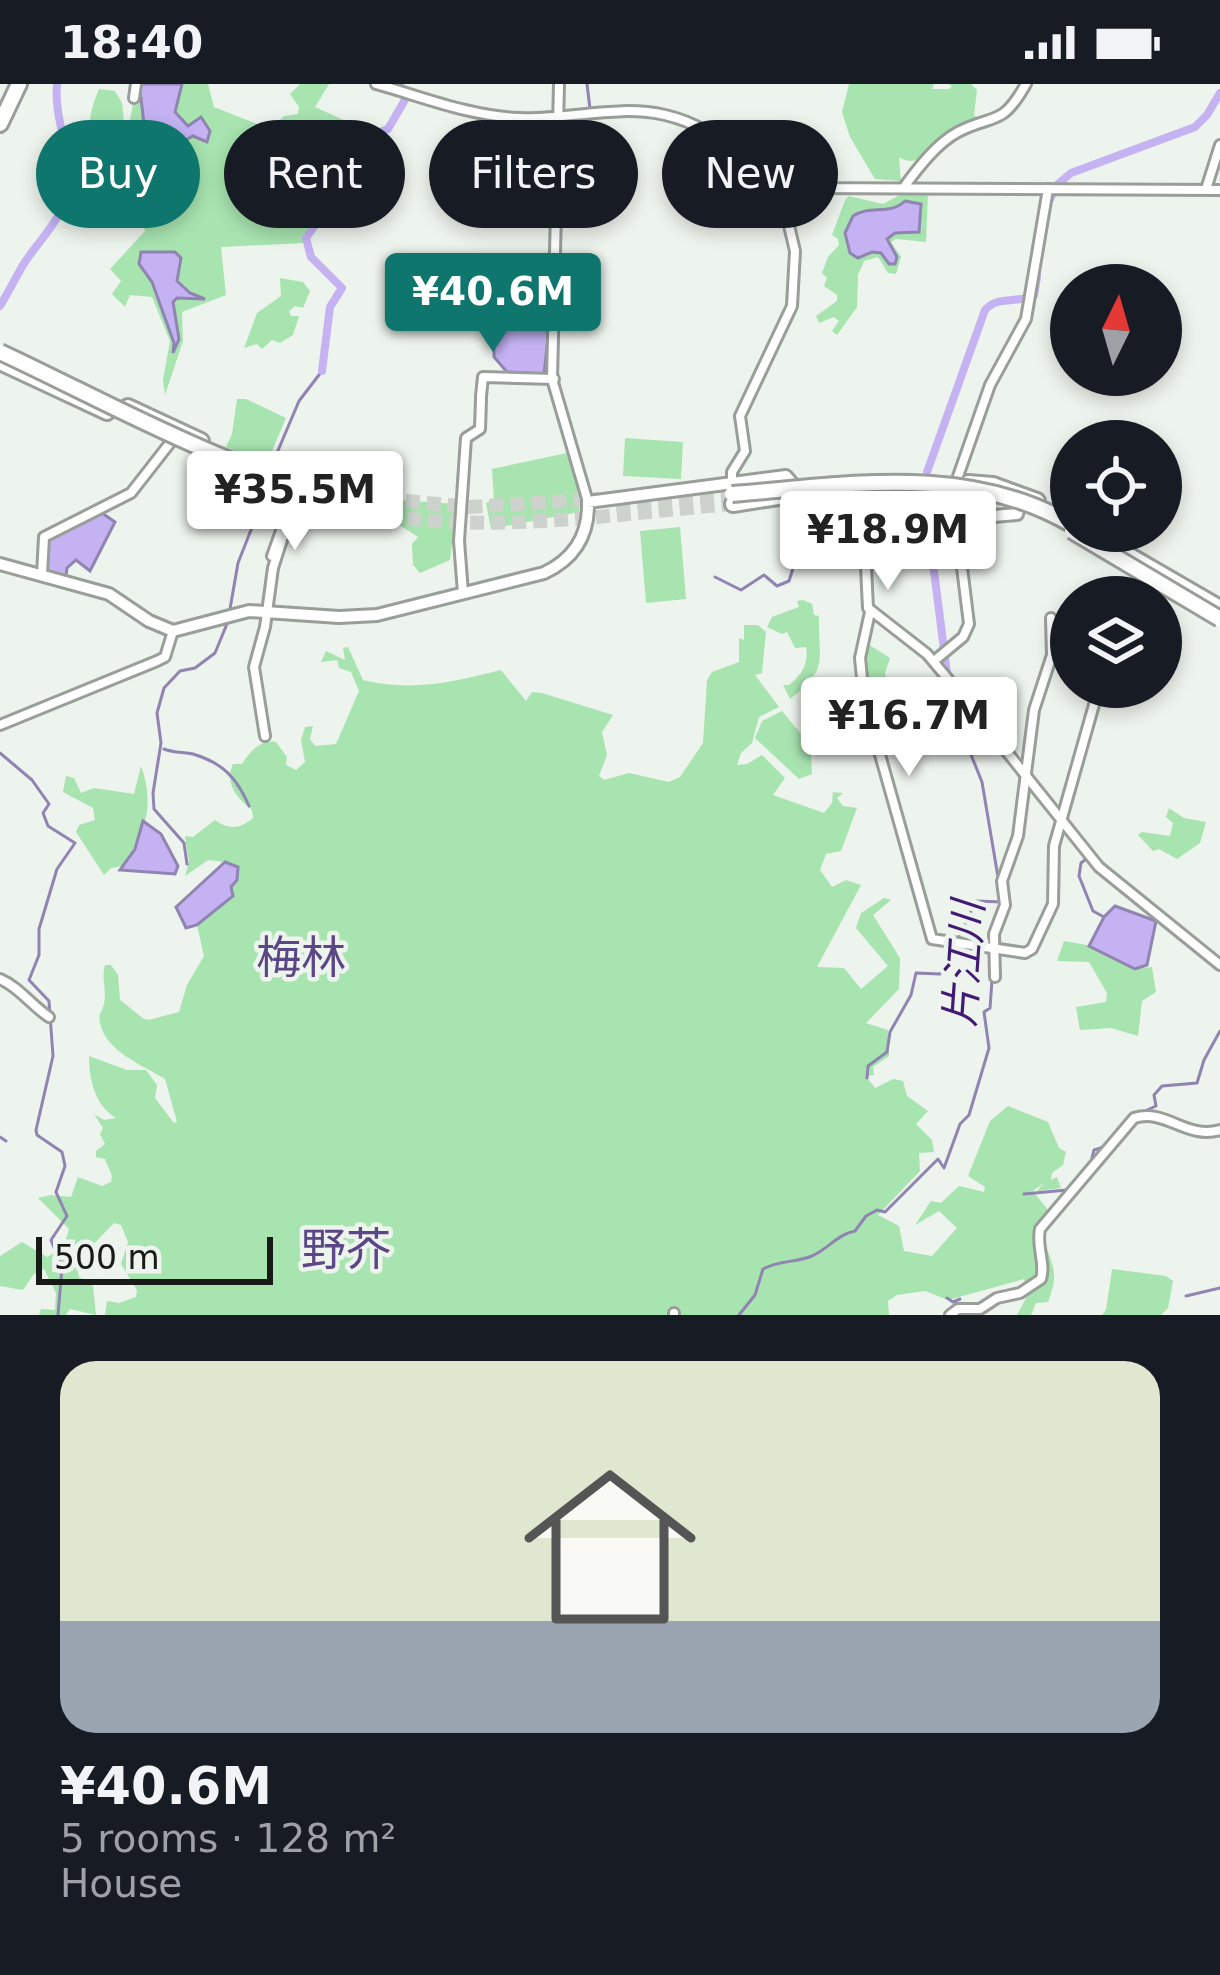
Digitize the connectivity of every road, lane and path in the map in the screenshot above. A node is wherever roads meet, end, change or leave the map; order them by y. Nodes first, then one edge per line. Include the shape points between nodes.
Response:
1 (19, 84) edge
2 (136, 84) edge
3 (376, 84) edge
4 (561, 84) edge
5 (1026, 84) edge
6 (134, 98) dead end
7 (560, 119) junction
8 (683, 120) edge
9 (0, 124) edge
10 (1220, 145) edge
11 (838, 187) edge
12 (904, 188) junction
13 (1052, 189) junction
14 (1206, 189) junction
15 (1220, 190) edge
16 (790, 228) edge
17 (5, 357) edge
18 (554, 380) junction
19 (170, 443) dead end
20 (862, 486) junction
21 (961, 486) junction
22 (297, 487) junction
23 (794, 491) junction
24 (734, 494) junction
25 (327, 497) tunnel mouth
26 (590, 502) junction
27 (1025, 505) junction
28 (1050, 516) edge
29 (1050, 517) edge
30 (956, 519) junction
31 (864, 527) junction
32 (1114, 552) edge
33 (1114, 552) edge
34 (1114, 552) edge
35 (0, 564) edge
36 (1147, 572) junction
37 (43, 575) junction
38 (1145, 576) edge
39 (464, 595) junction
40 (267, 611) junction
41 (870, 612) junction
42 (1220, 616) edge
43 (172, 631) junction
44 (1050, 654) edge
45 (934, 661) junction
46 (948, 679) dead end
47 (967, 702) dead end
48 (1093, 708) edge
49 (0, 725) edge
50 (265, 736) dead end
51 (1026, 777) junction
52 (1060, 820) junction
53 (993, 947) junction
54 (1220, 965) edge
55 (995, 977) dead end
56 (0, 979) edge
57 (49, 1017) dead end
58 (1220, 1130) edge
59 (950, 1315) edge

1 - 9 highway
2 - 6 street
3 - 7 street via 477,113
4 - 7 street
5 - 12 street via 1009,111 955,134
7 - 8 street via 631,111
7 - 18 street
10 - 14 street
11 - 12 street
12 - 13 street
13 - 14 street
13 - 21 street via 1024,325 990,385
14 - 15 street
16 - 24 street via 792,306 740,416 745,446 732,472
17 - 22 highway, bridge
17 - 22 highway, bridge via 292,489 371,505
18 - 26 street
18 - 39 street via 483,377 480,429 466,438
19 - 37 street via 131,494 44,537
20 - 21 highway
20 - 23 highway
20 - 31 street
21 - 27 highway via 993,485 1029,498
21 - 30 street
22 - 25 highway
22 - 40 street
23 - 24 highway
23 - 31 main road via 805,512
24 - 26 main road
24 - 28 highway, bridge via 951,483 1004,494
26 - 39 main road via 584,533 562,563
27 - 29 highway
27 - 30 main road via 1017,514
30 - 31 main road
30 - 45 street via 969,624
31 - 41 street
32 - 36 highway
33 - 42 highway, bridge
34 - 42 highway, bridge
35 - 37 main road
36 - 38 street
36 - 42 highway
37 - 43 main road via 109,595
39 - 40 main road via 359,620
40 - 43 main road
40 - 50 street via 254,667
41 - 45 street
41 - 53 street via 860,658 864,698 929,933
43 - 49 street via 158,661
44 - 51 street
45 - 46 street
47 - 51 street
48 - 52 street
51 - 52 street
51 - 53 street
52 - 53 street via 1055,896 1032,949
52 - 54 street via 1119,886
53 - 55 street
56 - 57 street
58 - 59 street via 1197,1133 1156,1114 1134,1118 1040,1228 1041,1279

